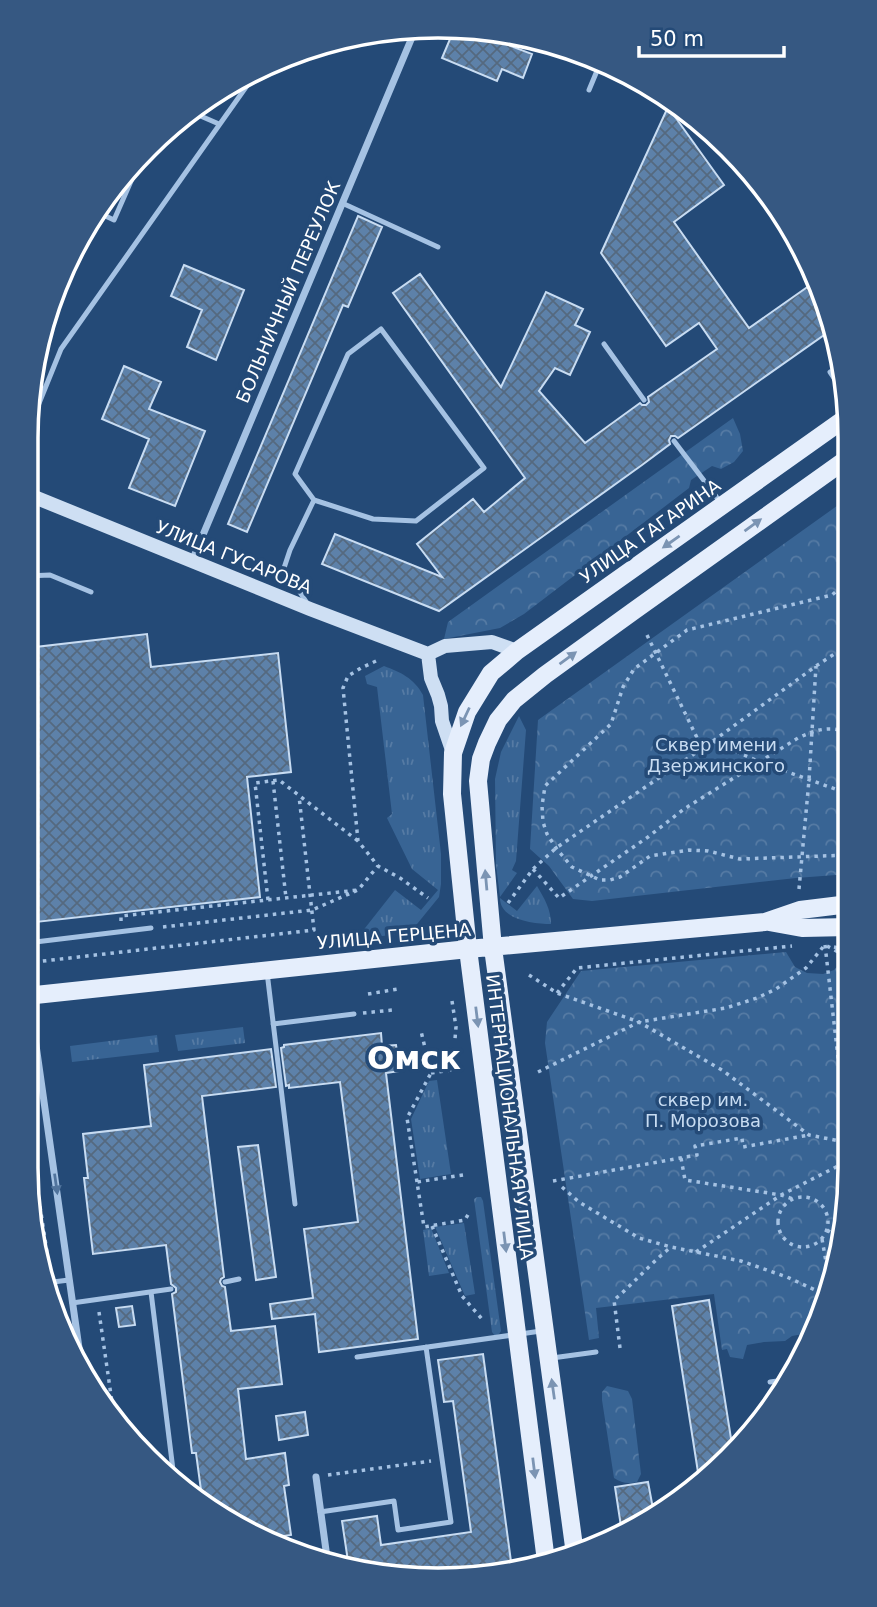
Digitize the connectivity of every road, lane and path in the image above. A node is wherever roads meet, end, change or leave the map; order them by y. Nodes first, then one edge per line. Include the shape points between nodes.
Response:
1 (411, 39) edge
2 (597, 71) edge
3 (244, 89) edge
4 (589, 90) dead end
5 (201, 116) edge
6 (219, 124) junction
7 (129, 185) edge
8 (342, 202) junction
9 (106, 216) edge
10 (438, 247) dead end
11 (604, 344) dead end
12 (830, 372) dead end
13 (834, 377) edge
14 (40, 400) edge
15 (644, 400) dead end
16 (838, 430) edge
17 (674, 442) dead end
18 (838, 459) edge
19 (817, 460) junction
20 (39, 499) edge
21 (313, 499) junction
22 (723, 505) junction
23 (191, 561) junction
24 (39, 575) edge
25 (838, 590) edge
26 (91, 592) dead end
27 (310, 609) junction
28 (647, 635) dead end
29 (517, 651) junction
30 (838, 652) edge
31 (656, 653) junction
32 (428, 654) junction
33 (376, 660) dead end
34 (816, 666) junction
35 (483, 684) joint
36 (514, 700) joint
37 (838, 729) edge
38 (813, 731) junction
39 (713, 741) junction
40 (702, 748) junction
41 (453, 753) junction
42 (760, 762) junction
43 (809, 780) junction
44 (273, 781) junction
45 (838, 790) edge
46 (299, 796) junction
47 (358, 842) junction
48 (556, 848) junction
49 (838, 855) edge
50 (802, 857) junction
51 (378, 866) junction
52 (533, 869) junction
53 (590, 876) junction
54 (799, 889) dead end
55 (358, 890) junction
56 (310, 895) junction
57 (286, 898) junction
58 (428, 898) dead end
59 (268, 900) junction
60 (508, 903) dead end
61 (838, 905) edge
62 (312, 910) junction
63 (121, 916) dead end
64 (765, 922) junction
65 (838, 926) edge
66 (150, 928) joint
67 (39, 941) edge
68 (814, 945) dead end
69 (825, 945) junction
70 (793, 946) dead end
71 (493, 948) junction
72 (468, 949) junction
73 (838, 952) edge
74 (39, 962) edge
75 (267, 969) junction
76 (529, 975) dead end
77 (398, 989) dead end
78 (557, 993) junction
79 (39, 994) edge
80 (369, 994) dead end
81 (453, 1001) dead end
82 (393, 1010) dead end
83 (354, 1014) joint
84 (639, 1022) junction
85 (273, 1024) junction
86 (421, 1031) dead end
87 (455, 1039) dead end
88 (838, 1057) edge
89 (457, 1069) dead end
90 (39, 1071) edge
91 (538, 1072) dead end
92 (431, 1073) junction
93 (809, 1135) junction
94 (838, 1141) edge
95 (681, 1158) junction
96 (838, 1167) edge
97 (464, 1178) dead end
98 (553, 1181) dead end
99 (417, 1182) junction
100 (562, 1187) dead end
101 (781, 1195) junction
102 (793, 1199) junction
103 (295, 1204) dead end
104 (469, 1213) dead end
105 (432, 1226) junction
106 (827, 1230) junction
107 (833, 1234) edge
108 (822, 1239) junction
109 (671, 1247) junction
110 (695, 1252) junction
111 (827, 1265) edge
112 (239, 1279) dead end
113 (69, 1280) junction
114 (55, 1281) edge
115 (225, 1282) dead end
116 (171, 1289) dead end
117 (151, 1292) junction
118 (818, 1293) edge
119 (97, 1299) junction
120 (72, 1303) junction
121 (482, 1319) dead end
122 (545, 1331) junction
123 (516, 1334) junction
124 (78, 1340) edge
125 (426, 1347) junction
126 (620, 1348) dead end
127 (596, 1352) dead end
128 (357, 1357) dead end
129 (549, 1359) junction
130 (777, 1381) edge
131 (770, 1382) dead end
132 (111, 1399) edge
133 (442, 1459) junction
134 (173, 1467) edge
135 (316, 1477) joint
136 (320, 1512) junction
137 (574, 1545) edge
138 (326, 1552) edge
139 (545, 1554) edge

1 - 8 street, БОЛЬНИЧНЫЙ ПЕРЕУЛОК
2 - 4 lane
3 - 6 lane
5 - 6 lane
6 - 14 lane via 61,349
7 - 9 lane via 114,220
8 - 10 lane
8 - 23 street, БОЛЬНИЧНЫЙ ПЕРЕУЛОК
11 - 15 lane
12 - 13 lane
16 - 19 main road, УЛИЦА ГАГАРИНА
17 - 22 lane
18 - 19 main road, УЛИЦА ГАГАРИНА
19 - 22 main road, УЛИЦА ГАГАРИНА
36 -> 19 main road, УЛИЦА ГАГАРИНА
20 - 23 main road, УЛИЦА ГУСАРОВА
21 - 21 lane via 373,519 416,521 484,468 381,329 348,354 295,474
21 - 27 lane via 284,568
22 -> 29 main road, УЛИЦА ГАГАРИНА
23 - 27 main road, УЛИЦА ГУСАРОВА
24 - 26 lane via 50,575
25 - 31 path via 832,595 687,630
27 - 32 main road, УЛИЦА ГУСАРОВА
28 - 31 path
29 - 32 main road via 492,642 445,646
29 - 35 main road, УЛИЦА ГАГАРИНА
30 - 34 path
31 - 40 path
31 - 48 path via 634,669 611,724 545,786 543,822
32 - 41 main road
33 - 47 path via 348,676 343,688
34 - 38 path
34 - 39 path
35 -> 41 main road, ИНТЕРНАЦИОНАЛЬНАЯ УЛИЦА via 467,712
71 -> 36 main road, ИНТЕРНАЦИОНАЛЬНАЯ УЛИЦА via 478,780 487,743
37 - 38 path
38 - 42 path
38 - 43 path
39 - 40 path
39 - 42 path
40 - 48 path
41 - 72 main road, ИНТЕРНАЦИОНАЛЬНАЯ УЛИЦА via 452,794
42 - 43 path
42 - 53 path via 684,808
43 - 45 path
43 - 50 path
44 - 46 path via 279,780
44 - 57 path
44 - 59 path via 254,783
46 - 47 path
46 - 56 path
47 - 51 path
48 - 52 path
48 - 53 path via 572,867
49 - 50 path
50 - 53 path via 740,859 689,850 650,856 610,880
50 - 54 path
51 - 55 path
51 - 58 path
52 - 53 path via 559,898
52 - 60 path
55 - 56 path
55 - 62 path
56 - 57 path
56 - 62 path
57 - 59 path
59 - 63 path
61 - 64 main road via 800,910
62 - 66 path
62 - 74 path via 314,930
64 - 65 main road via 802,928
64 - 71 main road, УЛИЦА ГЕРЦЕНА
66 - 67 lane
68 - 69 path
69 - 73 path
69 - 84 path via 806,968 757,998 726,1008
69 - 88 path
70 - 78 path via 576,968
71 - 72 main road, УЛИЦА ГЕРЦЕНА
71 - 122 main road, ИНТЕРНАЦИОНАЛЬНАЯ УЛИЦА
72 - 75 main road, УЛИЦА ГЕРЦЕНА
72 -> 123 main road, ИНТЕРНАЦИОНАЛЬНАЯ УЛИЦА
75 - 79 main road, УЛИЦА ГЕРЦЕНА
75 - 85 lane
76 - 78 path
77 - 80 path
78 - 84 path
81 - 87 path
82 - 83 path
83 - 85 lane
84 - 91 path
84 - 93 path via 722,1070
85 - 103 lane
86 - 92 path
89 - 92 path
90 -> 113 street
92 - 99 path via 407,1118
93 - 94 path
93 - 95 path via 743,1147 742,1138 695,1146 697,1156
95 - 98 path
95 - 101 path via 685,1180
96 - 101 path
97 - 99 path
99 - 105 path via 424,1227
100 - 109 path via 639,1238
101 - 102 path
101 - 110 path
102 - 106 path via 802,1196 820,1203 826,1211
102 - 108 path via 780,1213 780,1232 786,1240 804,1247
104 - 105 path via 465,1220
105 - 121 path via 462,1296
106 - 107 path
106 - 108 path
108 - 111 path
109 - 110 path
109 - 126 path via 614,1300
110 - 118 path via 741,1261
112 - 115 lane
113 - 114 lane
113 - 120 street
116 - 117 lane
117 - 119 lane
117 - 134 lane
119 - 120 lane
119 - 132 path
120 - 124 street
122 - 123 lane
122 - 129 main road, ИНТЕРНАЦИОНАЛЬНАЯ УЛИЦА
123 - 125 lane
123 -> 139 main road, ИНТЕРНАЦИОНАЛЬНАЯ УЛИЦА
125 - 128 lane
125 - 133 lane
127 - 129 lane
137 -> 129 main road, ИНТЕРНАЦИОНАЛЬНАЯ УЛИЦА
130 - 131 lane
133 - 135 path
133 - 136 lane via 451,1522 398,1530 394,1502
135 - 136 street
136 - 138 street

